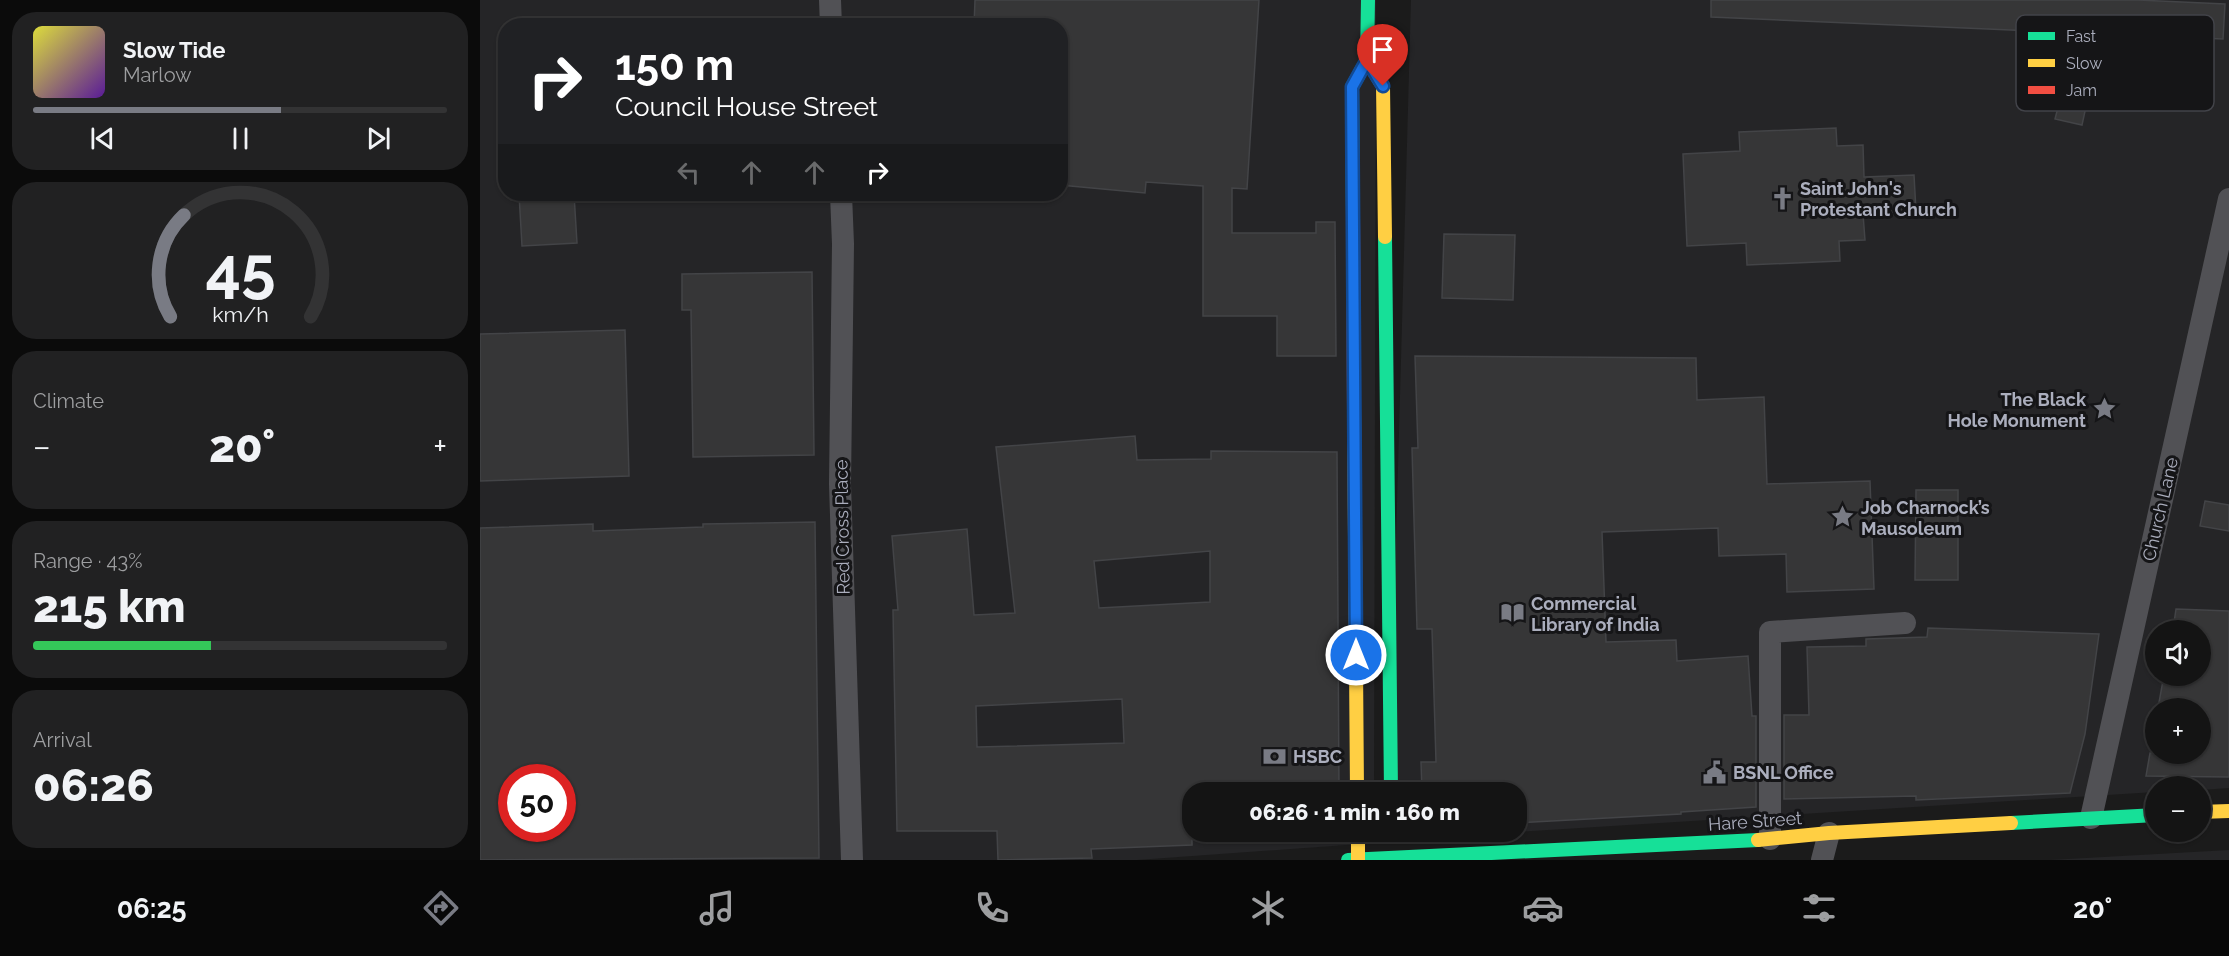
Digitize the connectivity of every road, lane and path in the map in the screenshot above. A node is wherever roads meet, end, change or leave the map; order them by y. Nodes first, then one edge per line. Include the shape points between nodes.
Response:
1 (830, 0) edge
2 (1368, 0) edge
3 (831, 18) edge
4 (1367, 60) junction
5 (2229, 199) edge
6 (841, 201) edge
7 (1905, 623) dead end
8 (1357, 782) edge
9 (1391, 782) edge
10 (2229, 811) edge
11 (2211, 812) edge
12 (2145, 816) edge
13 (2091, 819) junction
14 (1829, 833) junction
15 (1770, 839) junction
16 (1358, 842) edge
17 (1392, 842) edge
18 (1392, 859) edge
19 (852, 860) edge
20 (1348, 860) edge
21 (1358, 860) edge
22 (1822, 860) edge

1 - 3 street
2 - 4 main road
4 - 8 main road via 1352,87
4 - 9 main road via 1383,86
5 - 13 street, Church Lane
6 - 19 street, Red Cross Place via 840,484
7 - 15 street via 1770,632
10 - 11 main road
12 - 13 main road, Hare Street
13 - 14 main road, Hare Street
14 - 15 main road, Hare Street
14 - 22 street
15 - 18 main road, Hare Street
16 - 21 main road
17 - 18 main road
18 - 21 main road, Hare Street
20 - 21 main road, Hare Street

